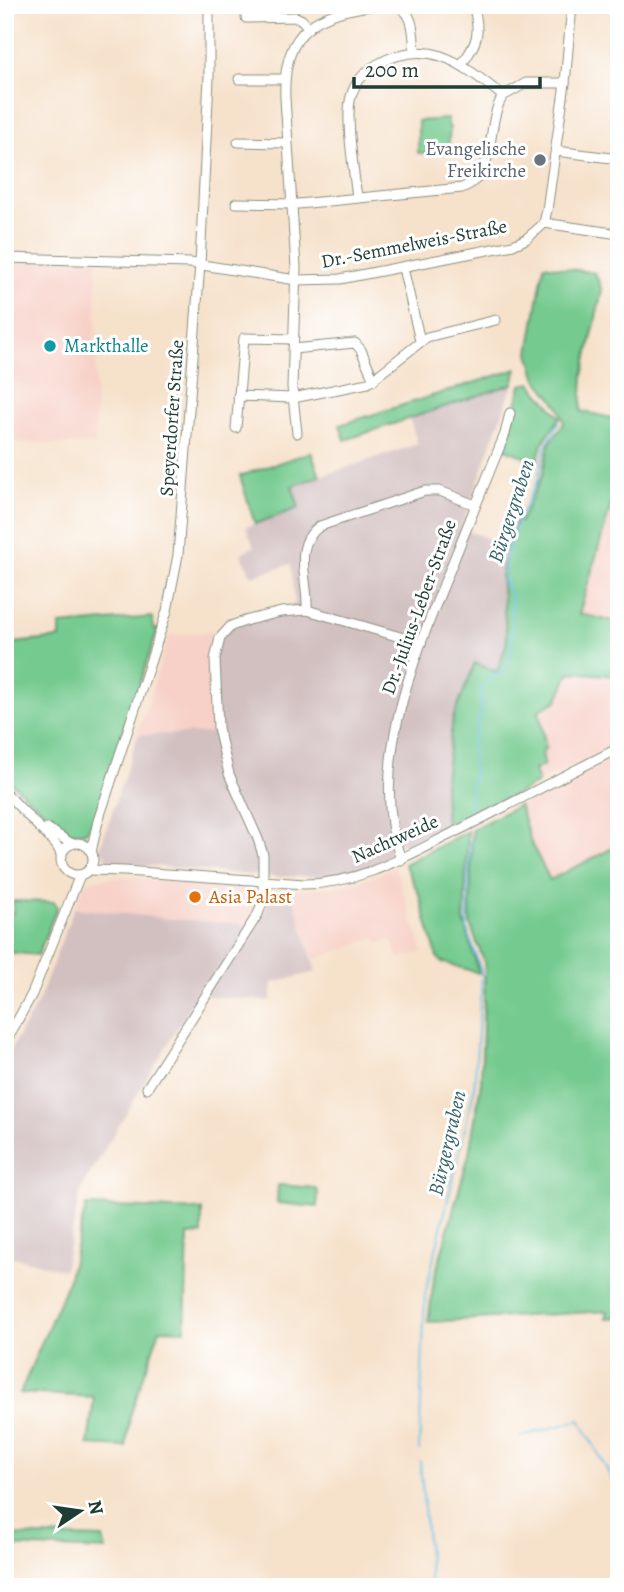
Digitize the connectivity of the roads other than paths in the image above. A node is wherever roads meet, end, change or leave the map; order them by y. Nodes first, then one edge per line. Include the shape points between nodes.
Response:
1 (209, 5) edge
2 (379, 5) edge
3 (397, 5) edge
4 (473, 5) edge
5 (572, 5) edge
6 (246, 18) dead end
7 (309, 28) junction
8 (415, 52) junction
9 (461, 65) junction
10 (239, 79) dead end
11 (284, 79) junction
12 (565, 83) junction
13 (503, 96) junction
14 (238, 142) dead end
15 (287, 143) junction
16 (556, 150) junction
17 (619, 159) edge
18 (356, 197) junction
19 (236, 203) dead end
20 (292, 205) junction
21 (544, 223) junction
22 (619, 234) edge
23 (5, 258) edge
24 (200, 264) junction
25 (403, 268) junction
26 (296, 280) junction
27 (496, 320) dead end
28 (293, 339) junction
29 (420, 341) junction
30 (293, 349) junction
31 (374, 380) junction
32 (238, 396) junction
33 (293, 398) junction
34 (510, 413) dead end
35 (236, 428) dead end
36 (297, 433) dead end
37 (475, 505) junction
38 (307, 610) junction
39 (421, 643) junction
40 (619, 748) edge
41 (5, 792) edge
42 (34, 820) junction
43 (98, 821) junction
44 (75, 844) junction
45 (92, 854) junction
46 (62, 856) junction
47 (401, 860) junction
48 (125, 871) junction
49 (68, 872) junction
50 (84, 873) junction
51 (264, 881) junction
52 (66, 906) junction
53 (5, 1043) edge
54 (147, 1088) dead end

1 - 24 street, Speyerdorfer Straße
2 - 7 street via 336,12
3 - 8 street via 410,17
4 - 9 street via 477,38
5 - 12 street
6 - 7 street via 296,17
7 - 11 street via 290,52
8 - 9 street via 438,54
8 - 18 street via 376,66 354,89 349,108
9 - 13 street
10 - 11 street
11 - 15 street
12 - 13 street via 526,83
12 - 16 street
13 - 18 street via 485,169 474,182 448,191
14 - 15 street
15 - 20 street
16 - 17 street
16 - 21 street
18 - 20 street
19 - 20 street
20 - 26 street
21 - 22 street
21 - 25 street, Dr.-Semmelweis-Straße via 513,245
23 - 24 street, Dr.-Semmelweis-Straße
24 - 26 street, Dr.-Semmelweis-Straße
24 - 43 street, Speyerdorfer Straße via 176,567 167,611
25 - 26 street, Dr.-Semmelweis-Straße via 340,279
25 - 29 street
26 - 28 street
27 - 29 street
28 - 30 street
28 - 32 street via 244,338
29 - 31 street
30 - 31 street via 355,343
30 - 33 street
31 - 33 street
32 - 33 street
32 - 35 street
33 - 36 street
34 - 37 street, Dr.-Julius-Leber-Straße
37 - 38 street via 440,491 425,491 320,526 303,548
37 - 39 street, Dr.-Julius-Leber-Straße
38 - 39 street
38 - 51 street via 240,622 224,632 216,647 221,746 261,846
39 - 47 street, Dr.-Julius-Leber-Straße via 402,704 390,773 390,823
40 - 47 street, Nachtweide
41 - 42 street
42 - 44 street
42 - 46 street
43 - 44 street, Speyerdorfer Straße via 84,840
43 - 45 street, Speyerdorfer Straße
44 - 45 street
44 - 46 street
45 - 48 street, Nachtweide via 102,864
45 - 50 street
46 - 49 street
47 - 51 street, Nachtweide via 323,883
48 - 50 street, Nachtweide
48 - 51 street, Nachtweide
49 - 50 street
49 - 52 street
50 - 52 street
51 - 54 street via 258,914
52 - 53 street via 32,994

